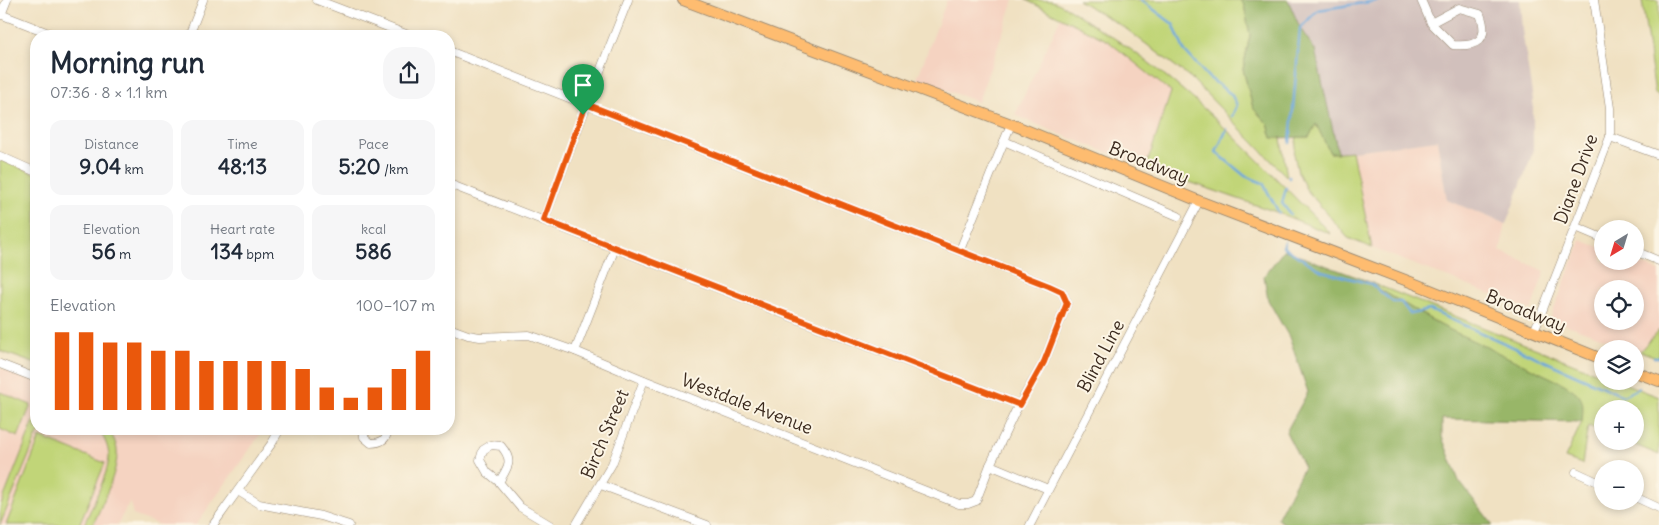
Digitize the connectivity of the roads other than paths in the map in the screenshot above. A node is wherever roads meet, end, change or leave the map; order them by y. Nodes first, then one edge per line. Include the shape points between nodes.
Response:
1 (7, 0) edge
2 (204, 0) edge
3 (317, 0) edge
4 (628, 0) edge
5 (682, 0) edge
6 (1421, 0) edge
7 (1594, 0) edge
8 (0, 15) edge
9 (1431, 23) junction
10 (40, 30) edge
11 (191, 30) edge
12 (395, 30) edge
13 (455, 53) edge
14 (586, 104) junction
15 (1011, 124) junction
16 (1610, 137) junction
17 (1004, 141) junction
18 (0, 156) edge
19 (1659, 156) edge
20 (30, 169) edge
21 (455, 186) edge
22 (1199, 201) junction
23 (1178, 216) dead end
24 (544, 220) junction
25 (1576, 227) junction
26 (1594, 235) edge
27 (615, 248) junction
28 (960, 250) junction
29 (1644, 255) edge
30 (1659, 261) edge
31 (455, 330) edge
32 (1534, 332) junction
33 (575, 351) junction
34 (1594, 356) edge
35 (0, 364) edge
36 (1644, 375) edge
37 (30, 376) edge
38 (644, 380) junction
39 (1659, 381) edge
40 (1020, 405) junction
41 (277, 435) edge
42 (364, 435) edge
43 (387, 435) edge
44 (990, 465) junction
45 (1576, 472) dead end
46 (1594, 480) edge
47 (499, 482) junction
48 (601, 485) junction
49 (1048, 490) junction
50 (238, 491) junction
51 (1644, 501) edge
52 (1659, 508) edge
53 (213, 525) edge
54 (349, 525) edge
55 (550, 525) edge
56 (576, 525) edge
57 (707, 525) edge
58 (1030, 525) edge

1 - 8 street
2 - 11 street
3 - 12 street
4 - 14 street
5 - 15 main road, Broadway
6 - 9 street
7 - 16 street, Diane Drive via 1610,108
8 - 10 street
9 - 9 street via 1453,45 1467,46 1483,35 1480,14 1459,8
13 - 14 street
14 - 24 street
14 - 28 street
15 - 17 street
15 - 22 main road, Broadway
16 - 19 street
16 - 25 street, Diane Drive
17 - 23 street
17 - 28 street
18 - 20 street
21 - 24 street
22 - 32 main road, Broadway
22 - 49 street, Blind Line
24 - 27 street
25 - 26 street
25 - 32 street, Diane Drive
27 - 33 street
27 - 40 street
28 - 40 street via 1062,292 1067,303 1044,362
29 - 30 street
31 - 33 street, Westdale Avenue via 480,337 530,335
32 - 34 main road, Broadway
33 - 38 street, Westdale Avenue
35 - 37 street
36 - 39 main road
38 - 44 street, Westdale Avenue via 959,504 976,501
38 - 48 street, Birch Street
40 - 44 street
41 - 50 street
42 - 43 street via 371,444 380,443
44 - 49 street
45 - 46 street
47 - 47 street via 509,466 508,455 501,446 491,445 483,450 480,460 487,472
47 - 55 street via 520,507
48 - 56 street, Birch Street
48 - 57 street
49 - 58 street, Blind Line
50 - 53 street
50 - 54 street via 259,504
51 - 52 street

